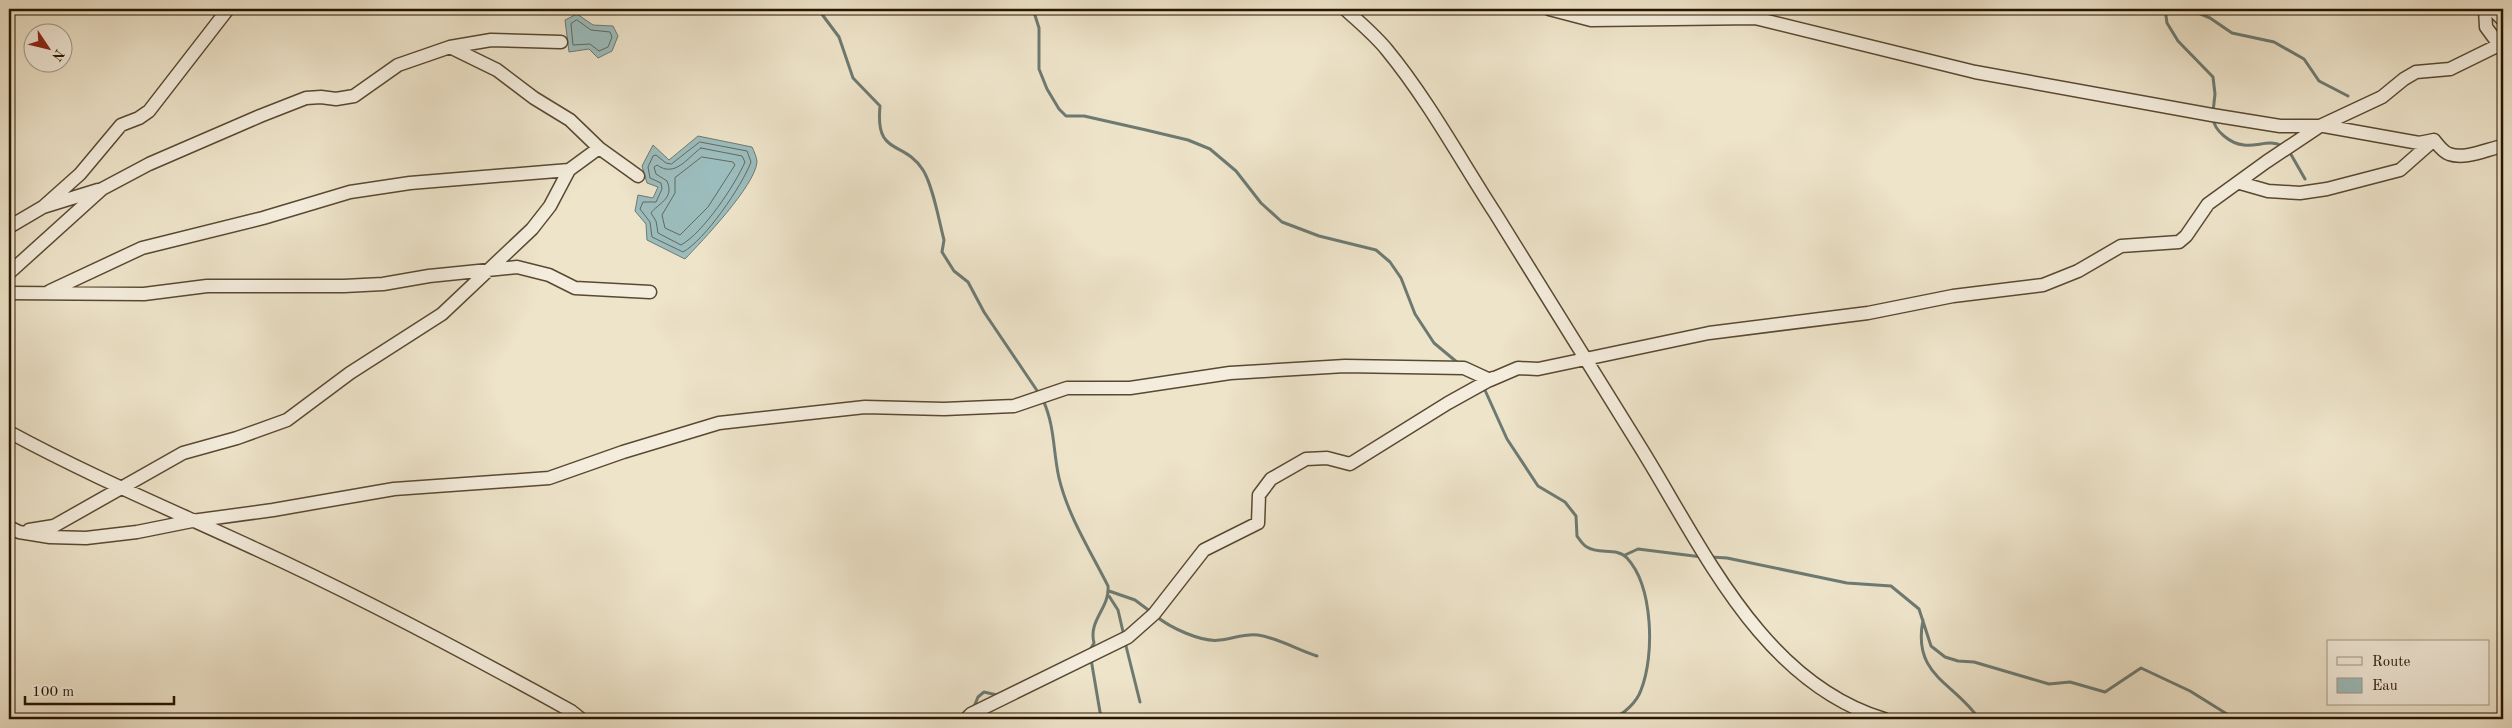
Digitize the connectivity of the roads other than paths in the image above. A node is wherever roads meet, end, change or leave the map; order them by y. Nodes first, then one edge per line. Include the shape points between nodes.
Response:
1 (228, 9) edge
2 (1345, 9) edge
3 (1549, 9) edge
4 (2485, 9) edge
5 (2492, 9) edge
6 (2503, 20) edge
7 (561, 42) dead end
8 (2502, 46) edge
9 (450, 47) junction
10 (2320, 126) junction
11 (2434, 140) junction
12 (2503, 146) edge
13 (599, 148) junction
14 (569, 170) junction
15 (638, 176) dead end
16 (2240, 183) junction
17 (102, 189) junction
18 (42, 207) junction
19 (9, 227) edge
20 (487, 269) junction
21 (9, 273) edge
22 (650, 292) dead end
23 (9, 293) edge
24 (45, 293) junction
25 (1584, 358) junction
26 (1493, 378) junction
27 (9, 432) edge
28 (122, 488) junction
29 (192, 521) junction
30 (12, 530) edge
31 (581, 719) edge
32 (966, 719) edge
33 (1884, 719) edge

1 - 18 street via 149,111 121,125 80,174
2 - 25 street via 1387,50 1430,110
3 - 10 street via 1591,20 1755,18 1976,72 2280,126
4 - 8 street via 2486,27
5 - 6 street
7 - 9 street via 491,40
8 - 10 street via 2450,69 2416,72 2382,97
9 - 13 street via 497,70 570,120
9 - 17 street via 398,65 354,96 306,98 149,164
10 - 11 street via 2419,143
10 - 16 street
11 - 12 street via 2447,154 2457,156
11 - 16 street via 2400,170 2327,189 2300,193 2268,191
13 - 14 street
13 - 15 street
14 - 20 street via 550,206 532,229
14 - 24 street via 410,183 350,192 142,248
16 - 25 street via 2208,204 2179,242 2121,246 2078,271 2043,285 1709,334
17 - 18 street
17 - 21 street
18 - 19 street
20 - 22 street via 518,268 549,275 575,288
20 - 24 street via 353,285 207,286 144,294
20 - 28 street via 442,314 350,373 288,420 183,452
23 - 24 street
25 - 26 street via 1538,369 1518,368
25 - 33 street via 1662,482 1712,570 1769,642 1812,683 1859,712
26 - 29 street via 1490,380 1464,368 1345,366 1230,373 1130,388 1067,388 1014,406 944,409 865,407 718,423 549,478 394,490
26 - 32 street via 1350,464 1327,458 1306,459 1270,479 1259,495 1258,523 1204,550 1154,614 1128,637
27 - 28 street
28 - 29 street
28 - 30 street via 54,526
29 - 30 street via 86,538 50,537
29 - 31 street via 429,633

